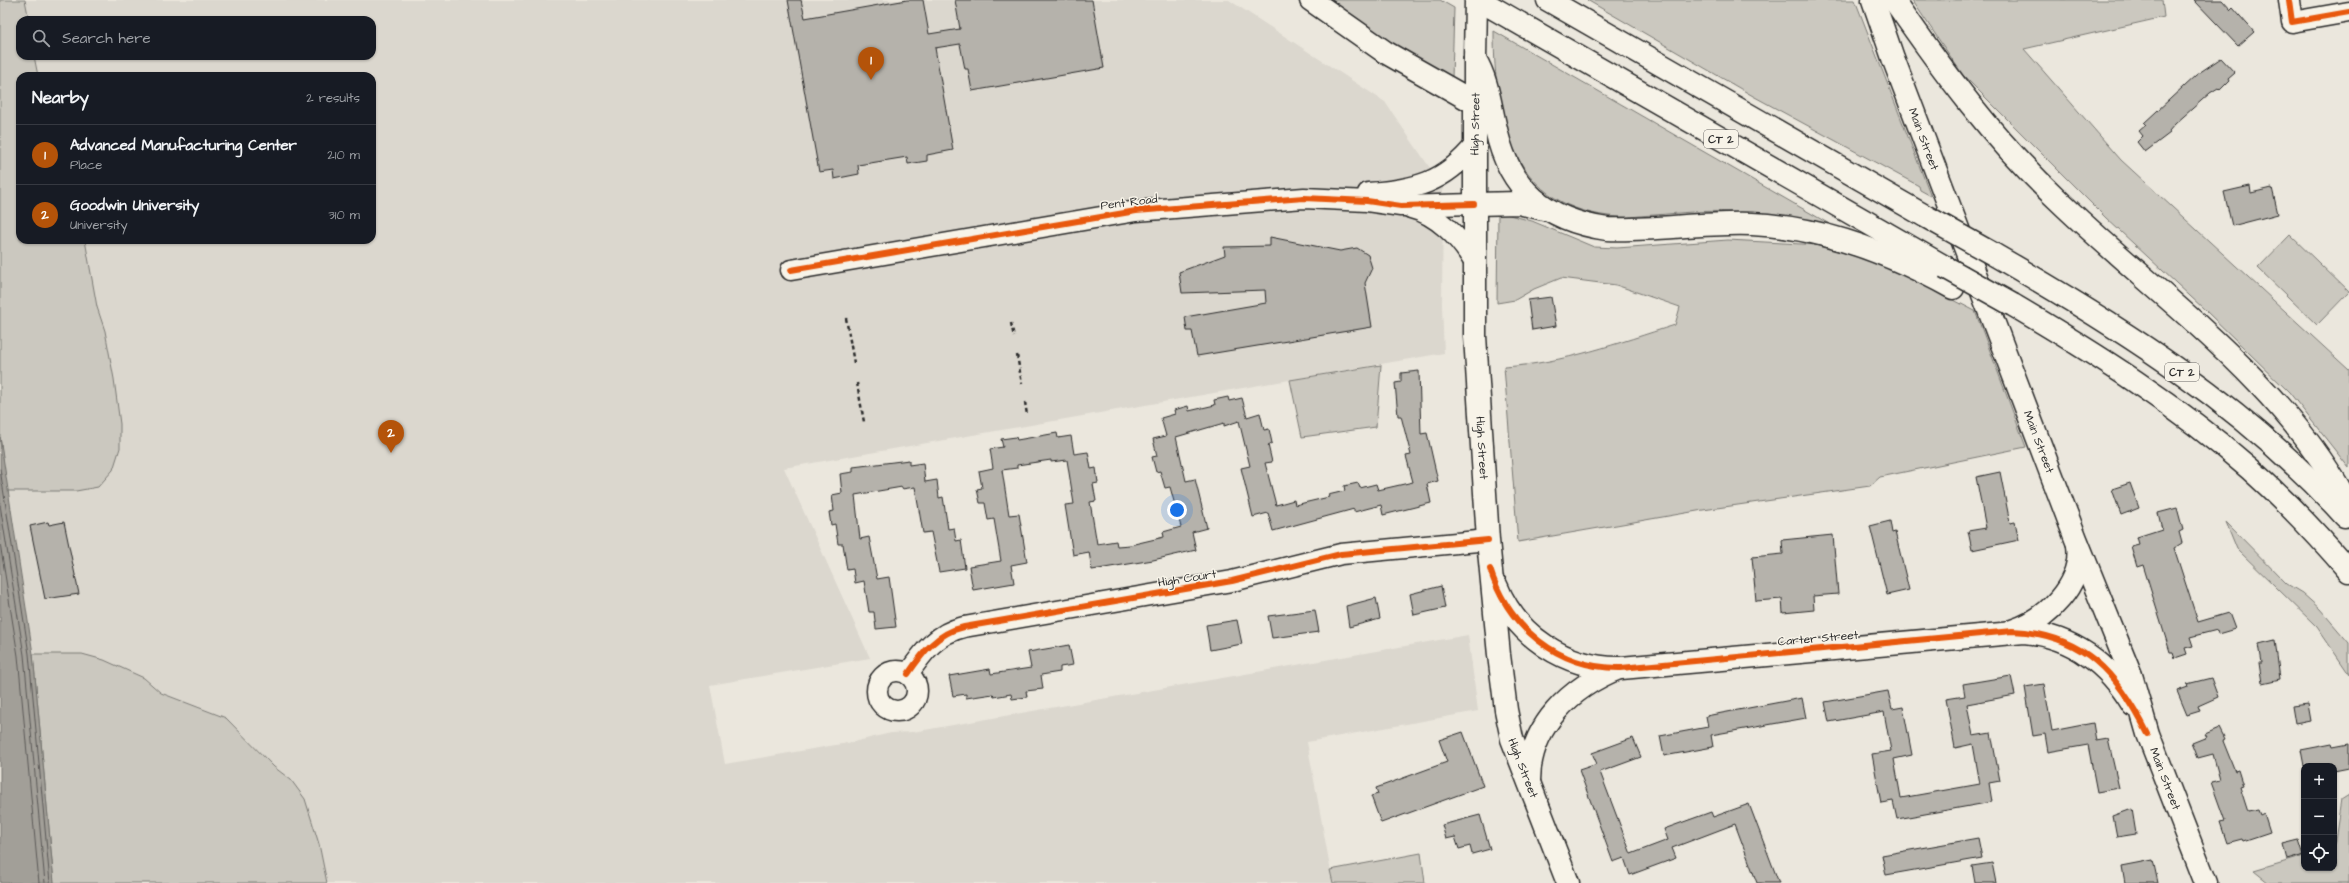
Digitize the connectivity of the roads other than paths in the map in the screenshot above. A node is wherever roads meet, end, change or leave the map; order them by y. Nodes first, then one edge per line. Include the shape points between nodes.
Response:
1 (1311, 0) edge
2 (1548, 0) edge
3 (1873, 0) edge
4 (1894, 0) edge
5 (2289, 0) edge
6 (1484, 4) edge
7 (2349, 12) edge
8 (1475, 60) junction
9 (1475, 103) junction
10 (1474, 145) junction
11 (1290, 198) junction
12 (1474, 204) junction
13 (1401, 206) junction
14 (1546, 209) junction
15 (1473, 260) junction
16 (791, 270) dead end
17 (2015, 310) junction
18 (2349, 506) edge
19 (2349, 519) edge
20 (2076, 539) junction
21 (1488, 540) junction
22 (1490, 569) junction
23 (2349, 571) edge
24 (2012, 631) junction
25 (1621, 668) junction
26 (908, 674) dead end
27 (2148, 734) junction
28 (1530, 784) junction
29 (1568, 883) edge
30 (2206, 883) edge

1 - 9 main road via 1385,52
2 - 19 main road, CT 2, bridge via 2110,323 2183,372 2264,437
3 - 20 main road, Main Street
4 - 18 main road via 1957,88 2012,154 2082,224 2218,344 2261,388 2312,449
5 - 7 street via 2292,22
6 - 8 main road, High Street
6 - 17 main road, CT 2, bridge via 1945,266
8 - 9 main road, High Street
8 - 14 main road via 1489,91 1498,140 1507,164 1525,191
9 - 10 main road, High Street
10 - 11 street, Pent Road via 1454,167 1417,188
10 - 12 main road, High Street
11 - 13 street, Pent Road via 1360,200
11 - 16 street, Pent Road via 1117,214
12 - 13 street, Pent Road
12 - 14 main road via 1519,203
12 - 15 main road, High Street
13 - 15 street, Pent Road via 1416,209 1444,226 1458,239
14 - 17 main road via 1575,223 1607,229 1738,224 1787,228 1875,251 1912,266 1988,307
15 - 21 main road, High Street via 1476,365
17 - 23 main road, CT 2 via 2039,321 2132,379 2211,437 2289,505
20 - 24 main road, Carter Street via 2079,550 2076,567 2063,595 2042,615
20 - 27 main road, Main Street via 2131,676
21 - 22 main road, High Street
21 - 26 street, High Court via 1341,554 1232,581 962,627 933,642
22 - 25 main road, Carter Street via 1498,592 1509,610 1522,627 1539,642 1580,662
22 - 28 main road, High Street via 1508,721 1512,739
24 - 25 main road, Carter Street
24 - 27 main road, Carter Street via 2056,638 2091,656 2117,681
25 - 28 main road, Carter Street via 1588,683 1561,704 1537,741 1530,763
27 - 30 main road, Main Street
28 - 29 main road, High Street

